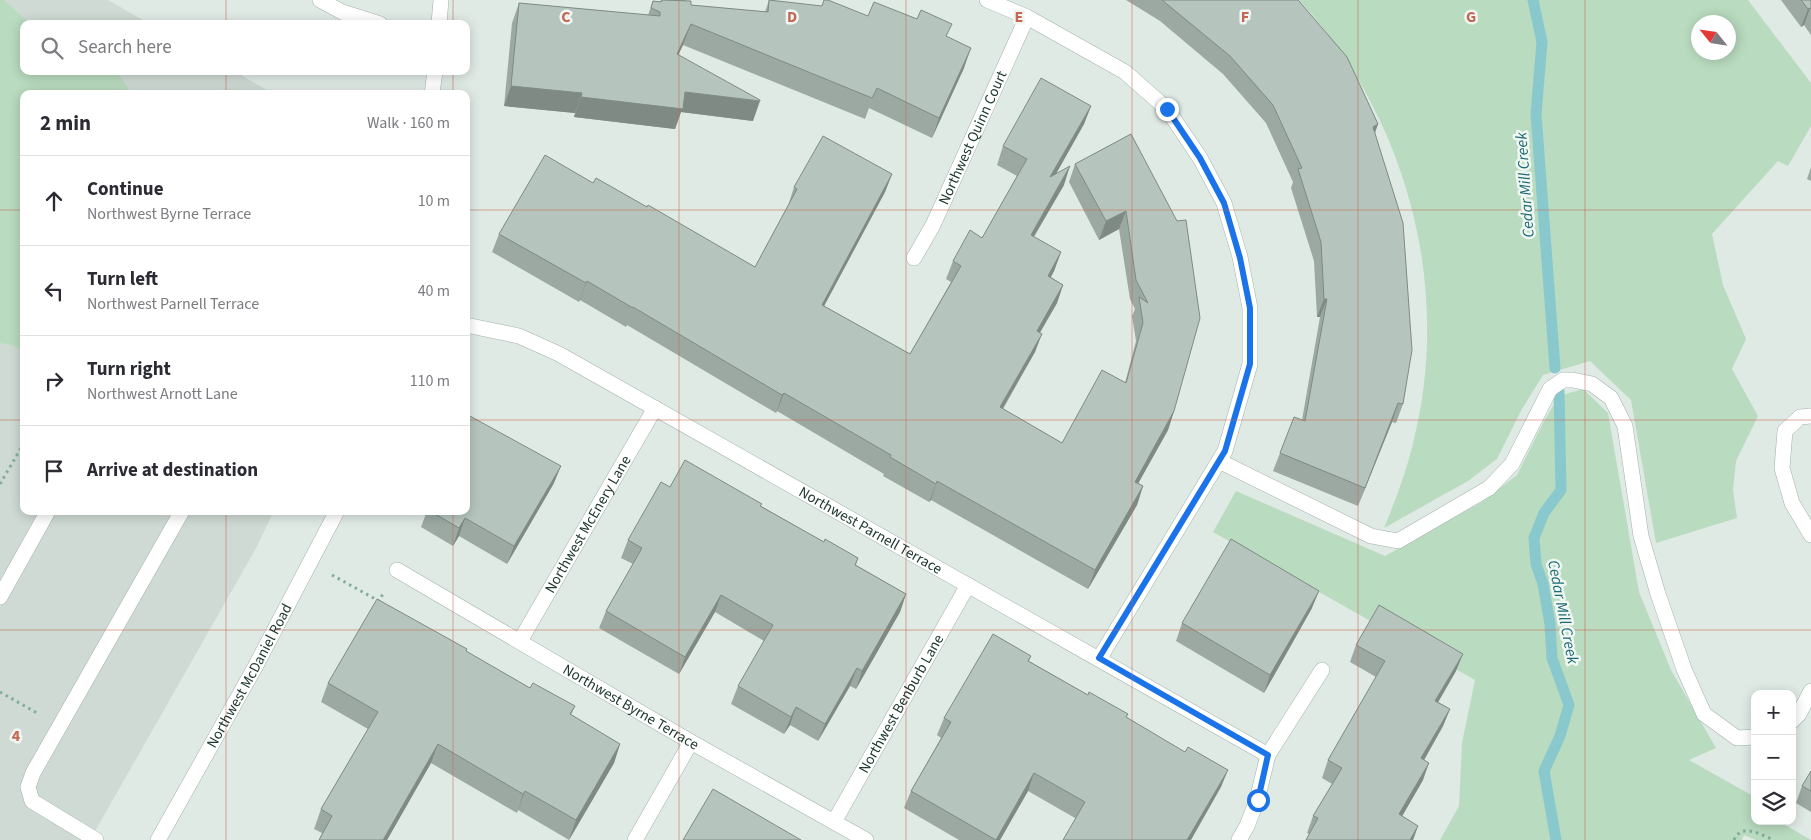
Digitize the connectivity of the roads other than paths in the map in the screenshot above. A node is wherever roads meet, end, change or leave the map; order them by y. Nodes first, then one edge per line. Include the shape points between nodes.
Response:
1 (320, 0) edge
2 (442, 0) edge
3 (987, 0) edge
4 (1027, 17) junction
5 (367, 20) edge
6 (440, 20) edge
7 (434, 75) edge
8 (433, 90) edge
9 (914, 258) dead end
10 (470, 326) edge
11 (655, 408) junction
12 (1811, 416) edge
13 (1219, 460) junction
14 (46, 515) edge
15 (180, 515) edge
16 (335, 515) edge
17 (1811, 535) edge
18 (398, 570) dead end
19 (968, 585) junction
20 (0, 596) edge
21 (520, 641) junction
22 (1099, 658) junction
23 (1322, 670) dead end
24 (1811, 691) edge
25 (1796, 717) edge
26 (1751, 737) edge
27 (691, 742) junction
28 (1268, 755) junction
29 (834, 822) junction
30 (96, 840) edge
31 (158, 840) edge
32 (635, 840) edge
33 (866, 840) edge
34 (1240, 840) edge

1 - 5 street
2 - 6 street
3 - 4 street
4 - 9 street, Northwest Quinn Court via 933,225
4 - 13 street via 1125,72 1167,109 1200,158 1224,203 1250,308 1250,364 1225,451
7 - 8 street
10 - 11 street, Northwest Parnell Terrace via 519,336 559,354
11 - 19 street, Northwest Parnell Terrace
11 - 21 street, Northwest McEnery Lane
12 - 17 street via 1800,418 1785,431 1782,468 1792,503
13 - 22 street
13 - 26 street via 1371,536 1398,541 1490,488 1512,464 1550,389 1563,380 1592,384 1611,398 1625,426 1641,536 1684,669 1704,714 1737,738
14 - 20 street
15 - 30 street via 28,787 32,801
16 - 31 street, Northwest McDaniel Road via 254,669
18 - 21 street, Northwest Byrne Terrace
19 - 22 street, Northwest Parnell Terrace
19 - 29 street, Northwest Benburb Lane
21 - 27 street, Northwest Byrne Terrace
22 - 28 street, Northwest Parnell Terrace
23 - 28 street
24 - 25 street
27 - 29 street, Northwest Byrne Terrace
27 - 32 street
28 - 34 street via 1258,800
29 - 33 street, Northwest Byrne Terrace

